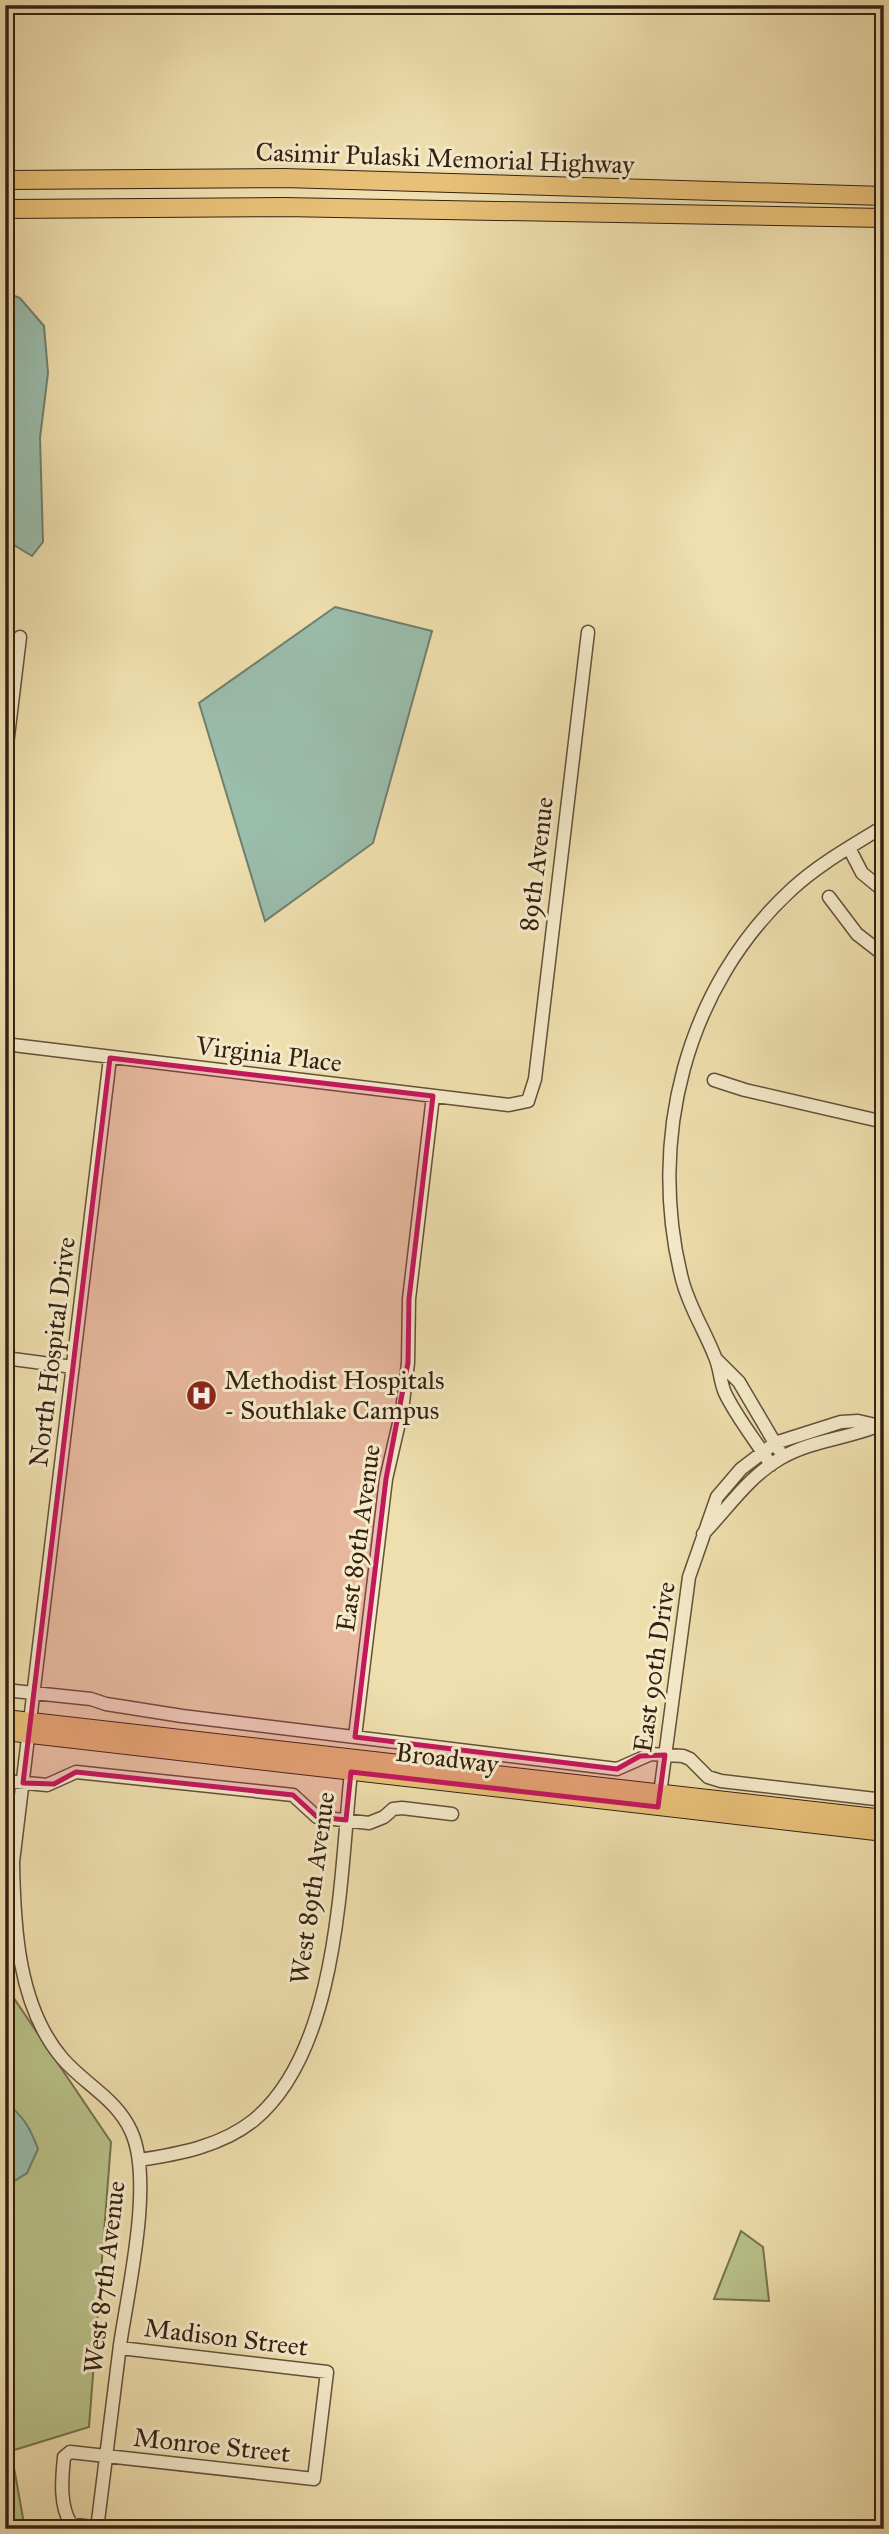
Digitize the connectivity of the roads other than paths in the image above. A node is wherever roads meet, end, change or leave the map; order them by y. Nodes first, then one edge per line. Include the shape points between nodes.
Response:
1 (5, 180) edge
2 (884, 196) edge
3 (5, 209) edge
4 (884, 218) edge
5 (588, 632) dead end
6 (20, 637) dead end
7 (5, 761) edge
8 (884, 827) edge
9 (849, 848) junction
10 (884, 891) edge
11 (828, 897) dead end
12 (884, 956) edge
13 (5, 1049) edge
14 (110, 1058) junction
15 (714, 1080) dead end
16 (433, 1096) junction
17 (528, 1101) joint
18 (884, 1122) edge
19 (5, 1358) edge
20 (716, 1359) junction
21 (73, 1367) junction
22 (879, 1427) edge
23 (775, 1443) junction
24 (762, 1452) junction
25 (782, 1457) junction
26 (771, 1465) junction
27 (703, 1534) junction
28 (5, 1690) edge
29 (34, 1693) junction
30 (5, 1718) edge
31 (29, 1728) junction
32 (5, 1732) edge
33 (355, 1737) junction
34 (666, 1755) junction
35 (351, 1772) junction
36 (5, 1781) edge
37 (23, 1783) junction
38 (659, 1800) junction
39 (884, 1800) edge
40 (452, 1814) dead end
41 (884, 1818) edge
42 (346, 1820) junction
43 (884, 1833) edge
44 (139, 2160) junction
45 (120, 2348) junction
46 (105, 2456) junction
47 (314, 2479) joint
48 (97, 2528) edge

1 - 2 highway, Casimir Pulaski Memorial Highway via 284,178
3 - 4 highway, Casimir Pulaski Memorial Highway via 283,206
5 - 17 street, 89th Avenue via 535,1079
6 - 7 street
8 - 9 street
9 - 10 street via 862,873
9 - 20 street via 792,890 731,962 686,1059 674,1105 668,1154 676,1250 693,1309
11 - 12 street via 857,934
13 - 14 street, Virginia Place via 13,1045
14 - 16 street, Virginia Place
14 - 21 street, North Hospital Drive
15 - 18 street
16 - 17 street, Virginia Place via 509,1105
16 - 33 street, East 89th Avenue via 409,1299 408,1363 386,1479
19 - 21 street
20 - 23 street via 739,1382
20 - 24 street via 724,1391
21 - 29 street, North Hospital Drive
22 - 23 street, East 90th Drive via 841,1422
22 - 25 street, East 90th Drive
23 - 24 street, East 90th Drive
23 - 25 street
24 - 26 street
24 - 27 street, East 90th Drive via 717,1497
25 - 26 street, East 90th Drive
26 - 27 street, East 90th Drive
27 - 34 street, East 90th Drive via 689,1577
28 - 29 street
29 - 31 street, North Hospital Drive
29 - 33 street
30 - 31 main road, Broadway
31 - 32 main road, Broadway
31 - 35 main road, Broadway
31 - 37 street, West 87th Avenue
31 - 38 main road, Broadway
33 - 34 street via 617,1769 640,1756
34 - 38 street, East 90th Drive
34 - 39 street via 690,1759 700,1771 721,1782
35 - 38 main road, Broadway
35 - 42 street, West 89th Avenue
36 - 37 street
37 - 42 street via 54,1784 76,1772 293,1795 317,1817
37 - 44 street, West 87th Avenue via 13,1895 30,1996 43,2030 63,2059 110,2099 131,2130
38 - 41 main road, Broadway
38 - 43 main road, Broadway
40 - 42 street via 402,1808 369,1823
42 - 44 street, West 89th Avenue via 331,1959 313,2025 286,2083 254,2120 229,2136 192,2150
44 - 45 street, West 87th Avenue via 140,2187
45 - 46 street, West 87th Avenue
45 - 47 street, Madison Street via 327,2372
46 - 47 street, Monroe Street
46 - 48 street, West 87th Avenue
46 - 48 street, Monroe Street via 70,2452 64,2457 61,2487 68,2519 71,2524

